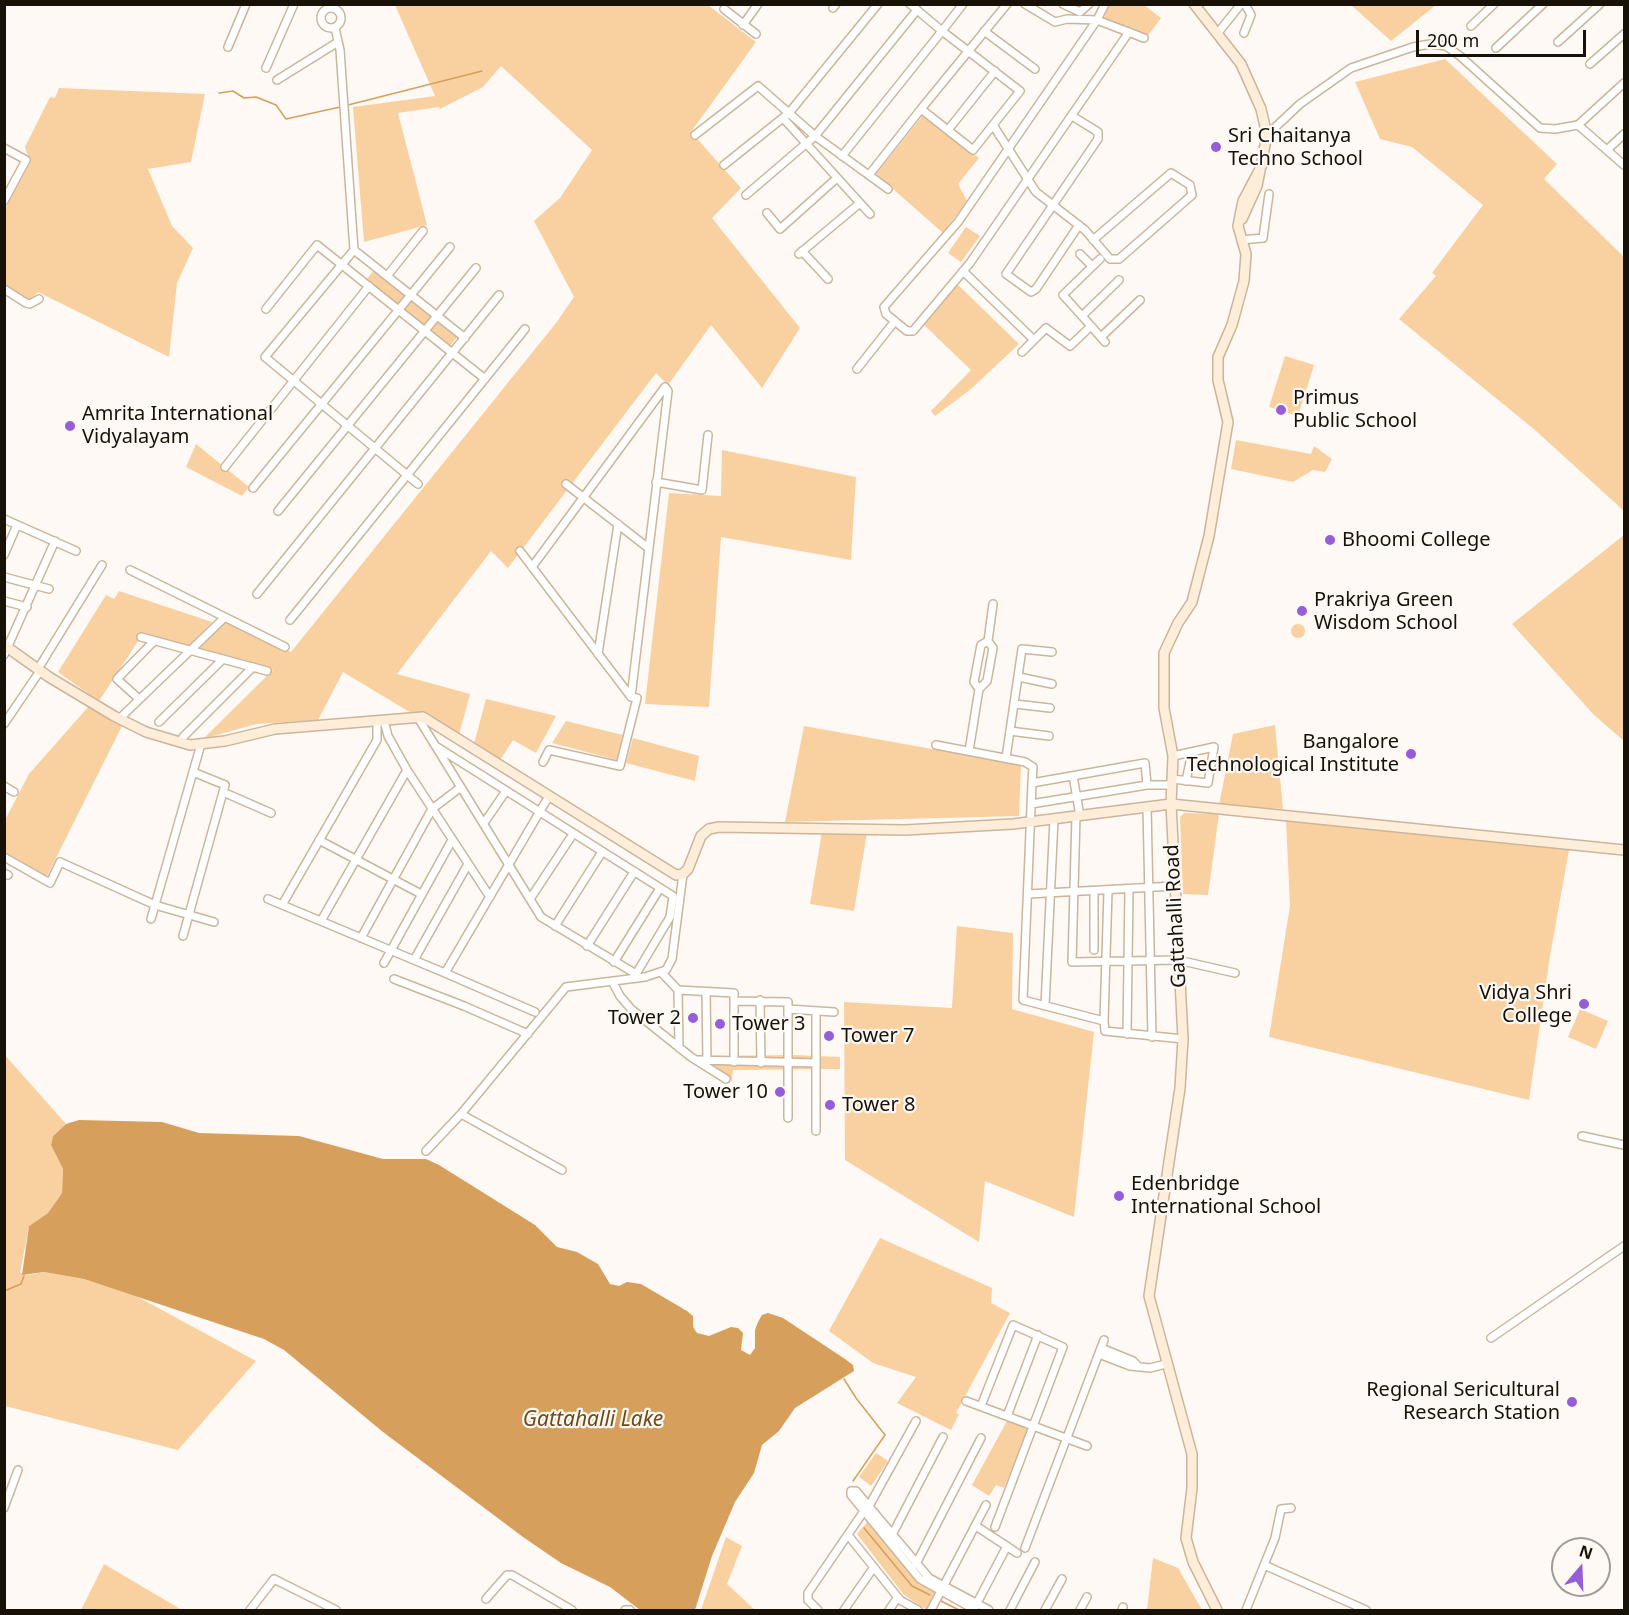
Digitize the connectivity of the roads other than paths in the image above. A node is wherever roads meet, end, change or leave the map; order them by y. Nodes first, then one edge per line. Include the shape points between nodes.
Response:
1 (246, 4) edge
2 (294, 4) edge
3 (758, 4) edge
4 (878, 4) edge
5 (963, 4) edge
6 (1007, 4) edge
7 (1025, 4) edge
8 (1063, 4) edge
9 (1089, 4) edge
10 (1105, 4) edge
11 (1194, 4) edge
12 (1243, 4) edge
13 (1494, 4) edge
14 (1543, 4) edge
15 (1600, 4) edge
16 (326, 7) edge
17 (914, 7) edge
18 (724, 9) dead end
19 (1098, 20) junction
20 (743, 25) junction
21 (1471, 26) dead end
22 (335, 28) junction
23 (942, 31) junction
24 (984, 31) junction
25 (1129, 32) junction
26 (1244, 33) dead end
27 (756, 34) dead end
28 (1217, 34) junction
29 (1624, 34) edge
30 (1144, 38) dead end
31 (338, 42) junction
32 (1558, 42) dead end
33 (228, 46) dead end
34 (1496, 48) dead end
35 (968, 51) junction
36 (1590, 64) dead end
37 (266, 68) dead end
38 (1035, 69) dead end
39 (995, 71) junction
40 (277, 80) dead end
41 (1624, 83) edge
42 (921, 109) junction
43 (786, 116) junction
44 (1072, 116) junction
45 (993, 125) junction
46 (1578, 125) junction
47 (948, 130) junction
48 (1624, 134) edge
49 (695, 135) dead end
50 (1267, 135) junction
51 (815, 136) junction
52 (806, 143) junction
53 (4, 148) edge
54 (1009, 150) junction
55 (1607, 150) junction
56 (842, 156) junction
57 (724, 165) dead end
58 (1624, 165) edge
59 (869, 175) junction
60 (837, 178) junction
61 (1028, 179) junction
62 (888, 189) dead end
63 (1269, 194) dead end
64 (746, 195) dead end
65 (4, 201) edge
66 (860, 203) junction
67 (1052, 205) junction
68 (767, 213) dead end
69 (870, 214) dead end
70 (1079, 225) junction
71 (423, 231) dead end
72 (1093, 240) junction
73 (1241, 240) junction
74 (450, 247) dead end
75 (354, 250) junction
76 (1080, 254) dead end
77 (1100, 259) dead end
78 (342, 264) junction
79 (1092, 266) junction
80 (476, 268) dead end
81 (963, 271) junction
82 (387, 276) junction
83 (828, 279) dead end
84 (1119, 280) dead end
85 (369, 286) junction
86 (4, 289) edge
87 (411, 295) junction
88 (499, 295) dead end
89 (39, 299) dead end
90 (1140, 300) dead end
91 (266, 309) dead end
92 (399, 310) junction
93 (437, 316) junction
94 (1082, 316) junction
95 (895, 321) junction
96 (1090, 326) junction
97 (525, 329) dead end
98 (425, 331) junction
99 (465, 338) junction
100 (1034, 340) junction
101 (1022, 352) dead end
102 (453, 353) junction
103 (858, 369) dead end
104 (485, 379) junction
105 (294, 381) junction
106 (322, 404) junction
107 (348, 425) junction
108 (708, 435) dead end
109 (375, 448) junction
110 (225, 467) dead end
111 (407, 475) junction
112 (656, 482) junction
113 (418, 484) dead end
114 (566, 484) dead end
115 (253, 488) dead end
116 (584, 498) junction
117 (278, 512) dead end
118 (4, 519) edge
119 (618, 524) junction
120 (17, 525) junction
121 (55, 542) junction
122 (647, 547) junction
123 (76, 551) dead end
124 (520, 551) dead end
125 (4, 555) edge
126 (102, 565) dead end
127 (532, 567) junction
128 (130, 570) dead end
129 (4, 577) edge
130 (36, 586) junction
131 (50, 590) dead end
132 (257, 594) dead end
133 (4, 601) edge
134 (993, 604) dead end
135 (27, 607) junction
136 (224, 618) junction
137 (290, 620) dead end
138 (141, 637) dead end
139 (154, 641) junction
140 (988, 641) junction
141 (285, 647) dead end
142 (6, 649) edge
143 (189, 650) junction
144 (1052, 651) dead end
145 (598, 654) junction
146 (222, 660) junction
147 (253, 667) junction
148 (39, 670) junction
149 (267, 671) dead end
150 (1019, 677) junction
151 (1052, 684) dead end
152 (979, 689) junction
153 (631, 697) junction
154 (140, 699) junction
155 (1014, 704) junction
156 (1050, 708) dead end
157 (119, 719) junction
158 (381, 721) junction
159 (420, 721) dead end
160 (159, 722) dead end
161 (4, 724) edge
162 (1010, 731) junction
163 (1049, 736) dead end
164 (183, 737) dead end
165 (201, 744) junction
166 (936, 745) dead end
167 (436, 747) junction
168 (969, 751) junction
169 (1192, 752) junction
170 (1173, 756) junction
171 (1006, 758) junction
172 (543, 762) dead end
173 (407, 770) junction
174 (194, 772) junction
175 (1073, 776) junction
176 (1186, 781) junction
177 (1172, 782) junction
178 (1032, 783) junction
179 (1147, 785) junction
180 (4, 786) edge
181 (461, 787) junction
182 (506, 791) junction
183 (14, 792) dead end
184 (223, 792) junction
185 (549, 796) junction
186 (1077, 797) junction
187 (1031, 804) junction
188 (1171, 804) junction
189 (1147, 807) junction
190 (432, 809) junction
191 (271, 813) dead end
192 (540, 813) junction
193 (1078, 816) junction
194 (1054, 819) junction
195 (1031, 822) junction
196 (484, 824) junction
197 (573, 834) junction
198 (319, 840) junction
199 (452, 840) junction
200 (1624, 850) edge
201 (603, 852) junction
202 (4, 856) edge
203 (356, 860) junction
204 (468, 864) junction
205 (510, 866) junction
206 (633, 872) junction
207 (683, 874) junction
208 (392, 879) junction
209 (1174, 886) junction
210 (660, 888) junction
211 (1150, 888) junction
212 (1128, 890) junction
213 (1108, 891) junction
214 (1094, 892) junction
215 (1074, 893) junction
216 (421, 894) junction
217 (1028, 894) junction
218 (1050, 894) junction
219 (490, 897) junction
220 (268, 899) dead end
221 (530, 899) junction
222 (155, 905) junction
223 (282, 905) junction
224 (189, 915) junction
225 (151, 919) dead end
226 (321, 921) junction
227 (214, 922) dead end
228 (555, 926) junction
229 (183, 936) dead end
230 (361, 938) junction
231 (587, 946) junction
232 (389, 949) junction
233 (1094, 950) dead end
234 (414, 960) junction
235 (1153, 960) junction
236 (1178, 960) junction
237 (1128, 961) junction
238 (614, 962) junction
239 (1106, 962) junction
240 (384, 963) dead end
241 (445, 973) junction
242 (1235, 973) dead end
243 (664, 975) junction
244 (394, 979) dead end
245 (612, 981) junction
246 (678, 990) junction
247 (706, 992) junction
248 (760, 1000) junction
249 (734, 1001) junction
250 (1045, 1006) junction
251 (788, 1009) junction
252 (816, 1011) junction
253 (535, 1012) dead end
254 (834, 1012) dead end
255 (1104, 1020) junction
256 (528, 1034) junction
257 (1127, 1034) junction
258 (1152, 1037) junction
259 (1183, 1039) junction
260 (680, 1048) junction
261 (695, 1059) junction
262 (707, 1060) junction
263 (734, 1062) junction
264 (761, 1063) junction
265 (788, 1063) junction
266 (816, 1063) junction
267 (726, 1079) dead end
268 (461, 1114) junction
269 (788, 1118) dead end
270 (816, 1131) dead end
271 (1582, 1136) dead end
272 (1624, 1145) edge
273 (426, 1150) dead end
274 (562, 1170) dead end
275 (1624, 1246) edge
276 (1038, 1335) junction
277 (1491, 1338) dead end
278 (1104, 1340) dead end
279 (1100, 1351) junction
280 (1166, 1364) junction
281 (966, 1401) dead end
282 (981, 1406) junction
283 (1007, 1416) junction
284 (916, 1421) dead end
285 (1035, 1427) junction
286 (943, 1437) dead end
287 (981, 1438) dead end
288 (1066, 1439) junction
289 (1087, 1446) dead end
290 (18, 1470) dead end
291 (986, 1505) dead end
292 (4, 1508) edge
293 (1291, 1508) dead end
294 (867, 1509) junction
295 (976, 1526) junction
296 (995, 1527) dead end
297 (848, 1535) junction
298 (892, 1535) junction
299 (1006, 1546) junction
300 (1025, 1548) dead end
301 (1017, 1553) dead end
302 (1035, 1562) dead end
303 (916, 1564) junction
304 (1264, 1565) junction
305 (874, 1567) junction
306 (1062, 1579) dead end
307 (943, 1589) junction
308 (898, 1597) junction
309 (1087, 1597) dead end
310 (486, 1599) dead end
311 (976, 1607) edge
312 (250, 1611) edge
313 (336, 1611) edge
314 (572, 1611) edge
315 (626, 1611) edge
316 (630, 1611) edge
317 (818, 1611) edge
318 (844, 1611) edge
319 (889, 1611) edge
320 (918, 1611) edge
321 (931, 1611) edge
322 (989, 1611) edge
323 (1010, 1611) edge
324 (1045, 1611) edge
325 (1080, 1611) edge
326 (1218, 1611) edge
327 (1246, 1611) edge
328 (1366, 1611) edge

1 - 33 street
2 - 37 street
3 - 20 street
4 - 43 street
5 - 23 street
6 - 24 street
7 - 19 street via 1055,22
8 - 9 street via 1080,12
10 - 19 street
11 - 28 street
12 - 26 street via 1251,15
12 - 28 street
13 - 21 street
14 - 34 street
15 - 32 street
16 - 22 street via 340,14
16 - 22 street via 321,15 322,24
17 - 23 street
17 - 51 street
18 - 20 street
19 - 25 street
19 - 54 street
20 - 27 street
22 - 31 street
23 - 35 street
23 - 56 street
24 - 35 street
24 - 38 street
25 - 30 street
25 - 44 street
28 - 50 street via 1248,77
29 - 36 street
31 - 40 street
31 - 75 street
35 - 39 street
35 - 42 street
39 - 45 street via 1020,91
39 - 47 street
41 - 46 street
42 - 47 street
42 - 59 street
43 - 49 street via 758,86
43 - 51 street
43 - 52 street
43 - 57 street
44 - 61 street
44 - 67 street via 1099,136
45 - 47 street via 973,150
45 - 54 street
46 - 50 street via 1540,128 1460,56 1446,46 1430,44 1351,68 1300,104
46 - 55 street
48 - 55 street
50 - 73 street, Gattahalli Road via 1257,186 1238,226
51 - 52 street
51 - 56 street
52 - 60 street
52 - 64 street
53 - 65 street via 26,160
54 - 61 street
54 - 95 street via 958,222 884,307
55 - 58 street
56 - 59 street
59 - 62 street
60 - 66 street
60 - 68 street via 780,229
61 - 67 street
61 - 81 street
63 - 73 street via 1263,238
66 - 69 street
66 - 83 street via 800,253
67 - 70 street
67 - 70 street via 1008,270 1010,278 1031,292 1036,289
70 - 72 street
71 - 82 street
72 - 72 street via 1110,259 1119,259 1192,195 1191,185 1171,173
73 - 170 street, Gattahalli Road via 1246,254 1244,281 1218,357 1218,380 1228,422 1209,536 1192,602 1164,653 1164,708
74 - 87 street
75 - 78 street
75 - 82 street
76 - 79 street
77 - 79 street
78 - 85 street
78 - 91 street via 317,244
78 - 105 street via 265,357
79 - 94 street via 1063,295
80 - 93 street
81 - 95 street via 913,330 907,331
81 - 100 street
82 - 87 street
84 - 94 street
85 - 92 street
85 - 105 street
86 - 89 street via 26,303
87 - 92 street
87 - 93 street
88 - 99 street
90 - 96 street via 1103,339
92 - 98 street
92 - 106 street
93 - 98 street
93 - 99 street
94 - 96 street
95 - 103 street
96 - 100 street via 1070,346 1046,328
97 - 104 street
98 - 102 street
98 - 107 street
99 - 102 street
100 - 101 street
102 - 104 street
102 - 109 street
104 - 111 street
105 - 106 street
105 - 110 street
106 - 107 street
106 - 115 street
107 - 109 street
107 - 117 street
108 - 112 street via 702,490
109 - 111 street
109 - 132 street
111 - 113 street
111 - 137 street
112 - 116 street via 668,391 664,387
112 - 122 street
114 - 116 street
116 - 119 street
116 - 127 street
118 - 120 street
119 - 122 street
119 - 145 street
120 - 121 street
120 - 125 street
121 - 123 street
121 - 130 street
122 - 153 street
124 - 127 street
126 - 148 street
127 - 145 street
128 - 136 street
129 - 130 street
130 - 131 street
130 - 135 street
133 - 135 street
134 - 140 street
135 - 142 street
136 - 141 street
136 - 143 street
138 - 139 street
139 - 143 street
139 - 154 street via 117,679
140 - 152 street via 993,648 987,681
140 - 152 street via 981,645 979,654 974,682
142 - 148 street
143 - 146 street
143 - 154 street
144 - 150 street via 1022,649
145 - 153 street
146 - 147 street
146 - 160 street
147 - 149 street
147 - 164 street
148 - 157 street
148 - 161 street
150 - 151 street
150 - 155 street
152 - 168 street
153 - 172 street via 637,698 620,766 549,750
154 - 157 street
155 - 156 street
155 - 162 street
157 - 165 street via 147,732 190,745
158 - 165 street via 275,729
158 - 173 street
158 - 185 street via 423,717
158 - 198 street via 377,740
159 - 167 street
162 - 163 street
162 - 171 street
165 - 174 street
166 - 168 street
167 - 181 street
167 - 182 street
168 - 171 street
169 - 170 street
169 - 176 street
169 - 176 street via 1214,747 1208,783
170 - 177 street, Gattahalli Road
171 - 178 street via 1031,765
173 - 190 street
173 - 203 street
174 - 184 street via 225,785
174 - 222 street
175 - 178 street
175 - 179 street via 1145,763
175 - 186 street
176 - 177 street
177 - 179 street
177 - 188 street, Gattahalli Road
178 - 187 street
179 - 186 street
180 - 183 street
181 - 190 street
181 - 196 street
182 - 192 street
182 - 196 street
184 - 191 street
184 - 224 street
185 - 192 street
185 - 207 street via 660,866 676,875
186 - 187 street
186 - 193 street
187 - 195 street
188 - 189 street
188 - 200 street
188 - 209 street, Gattahalli Road
189 - 193 street
189 - 211 street
190 - 199 street
190 - 208 street
192 - 197 street
192 - 205 street
193 - 194 street
193 - 215 street
194 - 195 street
194 - 218 street
195 - 207 street via 905,830 719,827 701,836
195 - 217 street
196 - 205 street
197 - 201 street
197 - 221 street
198 - 203 street
198 - 223 street
199 - 204 street
199 - 216 street
201 - 206 street
201 - 228 street
202 - 222 street via 50,883 60,862
203 - 208 street
203 - 226 street
204 - 219 street
204 - 234 street
205 - 219 street
205 - 221 street
206 - 210 street
206 - 231 street
207 - 243 street via 672,959
208 - 216 street
208 - 230 street
209 - 211 street
209 - 236 street, Gattahalli Road
210 - 238 street
210 - 238 street via 673,896 670,918 641,965 633,974
211 - 212 street
211 - 235 street
212 - 213 street
212 - 237 street
213 - 214 street
213 - 239 street
214 - 215 street
214 - 233 street
215 - 218 street
215 - 239 street via 1072,962
216 - 232 street
217 - 218 street
217 - 250 street via 1023,1000
218 - 250 street
219 - 241 street
220 - 223 street
221 - 228 street via 541,917
222 - 224 street
222 - 225 street
223 - 226 street
224 - 227 street
224 - 229 street
226 - 230 street
228 - 231 street
230 - 232 street
231 - 238 street
232 - 234 street
232 - 240 street
234 - 241 street
235 - 236 street
235 - 237 street
235 - 258 street
236 - 242 street
236 - 259 street, Gattahalli Road
237 - 239 street
237 - 257 street
239 - 255 street
241 - 253 street
243 - 245 street
243 - 246 street
244 - 256 street
245 - 256 street via 568,986
245 - 260 street via 631,1009
246 - 247 street
246 - 260 street
247 - 249 street via 734,993
247 - 262 street
248 - 249 street
248 - 251 street via 788,1002
248 - 264 street
249 - 263 street
250 - 255 street
251 - 252 street
251 - 265 street
252 - 254 street
252 - 266 street
255 - 257 street via 1105,1031
256 - 268 street
257 - 258 street
258 - 259 street
259 - 280 street, Gattahalli Road via 1180,1088 1149,1296
260 - 261 street
261 - 262 street
261 - 267 street
262 - 263 street
263 - 264 street
264 - 265 street
265 - 266 street
265 - 269 street
266 - 270 street
268 - 273 street
268 - 274 street
271 - 272 street
275 - 277 street
276 - 282 street via 1016,1325 1011,1327
276 - 283 street
276 - 285 street via 1064,1350
278 - 279 street
279 - 280 street via 1150,1368
279 - 288 street
280 - 326 street, Gattahalli Road via 1192,1454 1186,1538 1193,1562
281 - 282 street
282 - 283 street
283 - 285 street
284 - 294 street
285 - 288 street
285 - 296 street
286 - 298 street
287 - 303 street
288 - 289 street
288 - 300 street
290 - 292 street
291 - 295 street
293 - 304 street via 1281,1509
294 - 297 street
294 - 298 street
294 - 307 street via 920,1579
295 - 299 street
295 - 307 street
297 - 305 street
297 - 317 street via 808,1593 808,1600
298 - 303 street
299 - 301 street
299 - 311 street
302 - 323 street
303 - 307 street
304 - 327 street
304 - 328 street
305 - 308 street
305 - 318 street
306 - 324 street
307 - 311 street
307 - 321 street
308 - 319 street
308 - 320 street
309 - 325 street
310 - 314 street via 507,1575 512,1575
311 - 322 street
312 - 313 street via 274,1579
315 - 316 street

